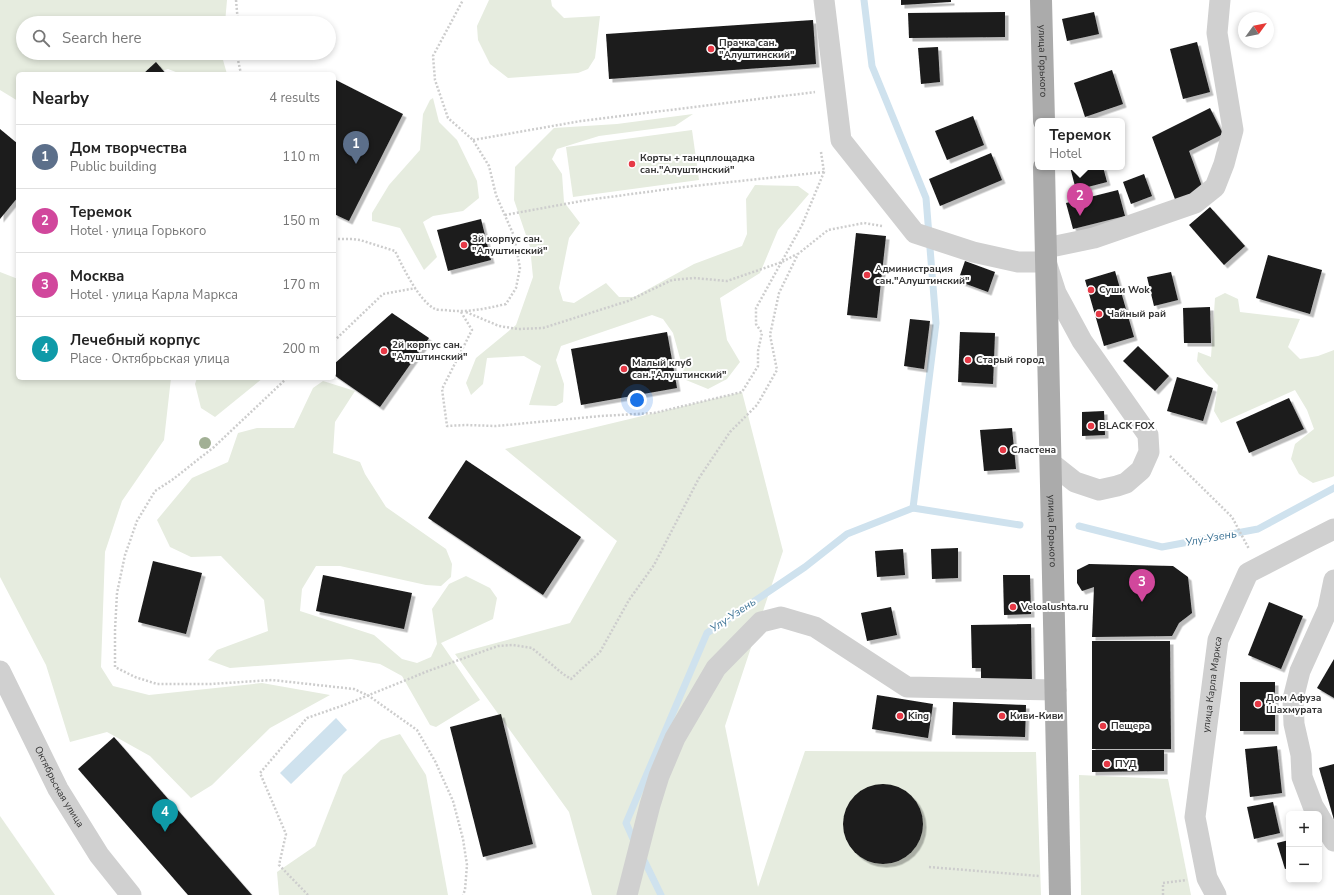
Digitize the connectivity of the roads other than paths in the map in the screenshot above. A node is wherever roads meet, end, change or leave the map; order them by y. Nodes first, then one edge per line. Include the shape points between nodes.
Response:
1 (824, 0) edge
2 (1041, 0) edge
3 (1220, 0) edge
4 (1044, 118) edge
5 (1044, 170) edge
6 (1046, 255) junction
7 (1051, 463) junction
8 (1334, 529) edge
9 (1334, 580) edge
10 (1, 677) edge
11 (1056, 690) junction
12 (1316, 811) edge
13 (1322, 822) edge
14 (1334, 841) edge
15 (1060, 886) edge
16 (628, 892) edge
17 (131, 895) edge
18 (1216, 895) edge

1 - 6 street via 825,90 841,140 915,233 973,252 1018,262
2 - 4 main road, улица Горького
3 - 6 street via 1217,33 1233,130 1215,187 1195,203
5 - 6 main road, улица Горького
6 - 7 main road, улица Горького
6 - 7 street via 1056,293 1082,341 1148,435 1149,452 1141,470 1126,483 1099,490 1075,482
7 - 11 main road, улица Горького
8 - 18 street, улица Карла Маркса via 1248,574 1218,640 1195,817 1207,878
9 - 12 street via 1328,609 1300,671 1293,699 1302,777
10 - 17 street, Октябрьская улица via 58,789 99,855
11 - 15 main road, улица Горького
11 - 16 street via 907,687 815,627 781,617 760,622 716,668 675,738 650,805
13 - 14 street

